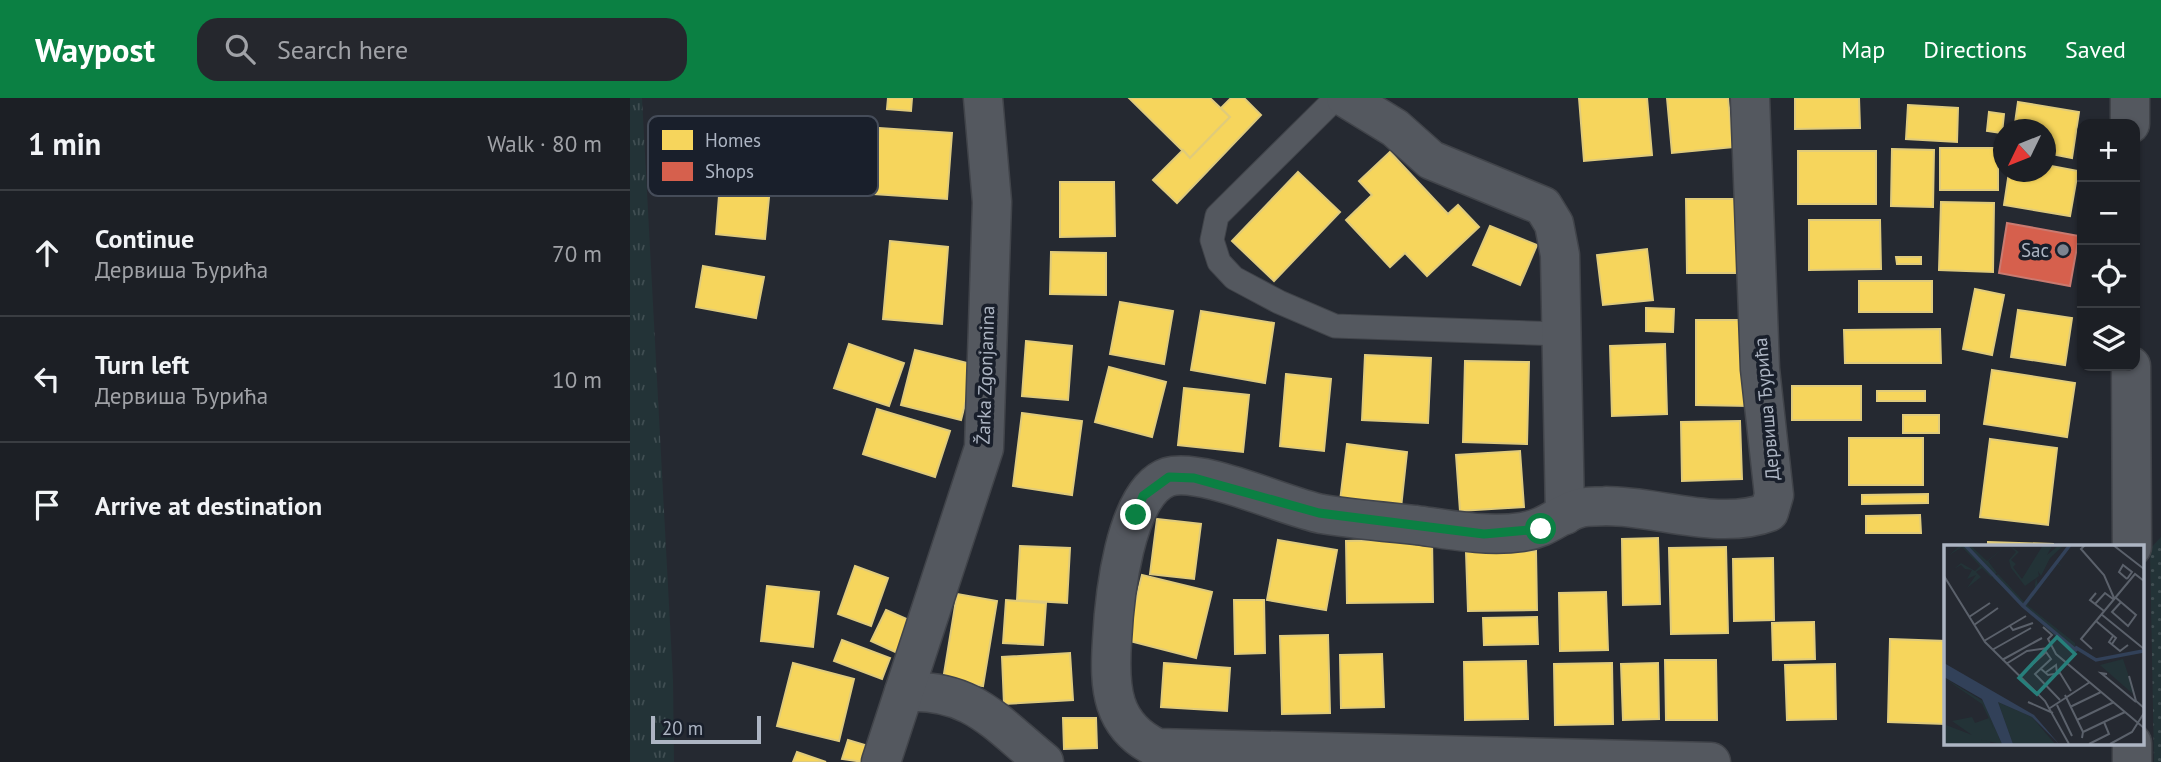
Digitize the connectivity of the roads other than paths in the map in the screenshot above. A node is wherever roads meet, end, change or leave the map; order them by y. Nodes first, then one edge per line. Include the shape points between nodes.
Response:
1 (983, 98) edge
2 (1336, 98) edge
3 (1346, 98) edge
4 (1750, 98) edge
5 (2130, 98) edge
6 (2130, 119) edge
7 (1562, 334) junction
8 (2131, 371) edge
9 (1565, 515) junction
10 (2141, 527) edge
11 (904, 692) junction
12 (2132, 744) edge
13 (881, 762) edge
14 (1044, 762) edge
15 (1711, 762) edge
16 (2133, 762) edge

1 - 11 street, Žarka Zgonjanina via 992,202 984,448
2 - 7 lane via 1217,216 1212,240 1219,262 1234,278 1335,326
3 - 7 street via 1395,128 1431,160 1543,206 1554,224 1560,255
4 - 9 street, Дервиша Ђурића via 1760,369 1774,495 1769,512 1729,518 1609,506 1580,508
5 - 6 street
7 - 9 street
8 - 10 street
9 - 15 street, Дервиша Ђурића via 1541,529 1484,534 1319,513 1194,478 1169,477 1143,496 1126,543 1113,617 1110,668 1116,704 1129,730 1157,748
11 - 13 street, Žarka Zgonjanina
11 - 14 street via 942,692 967,700
12 - 16 street

